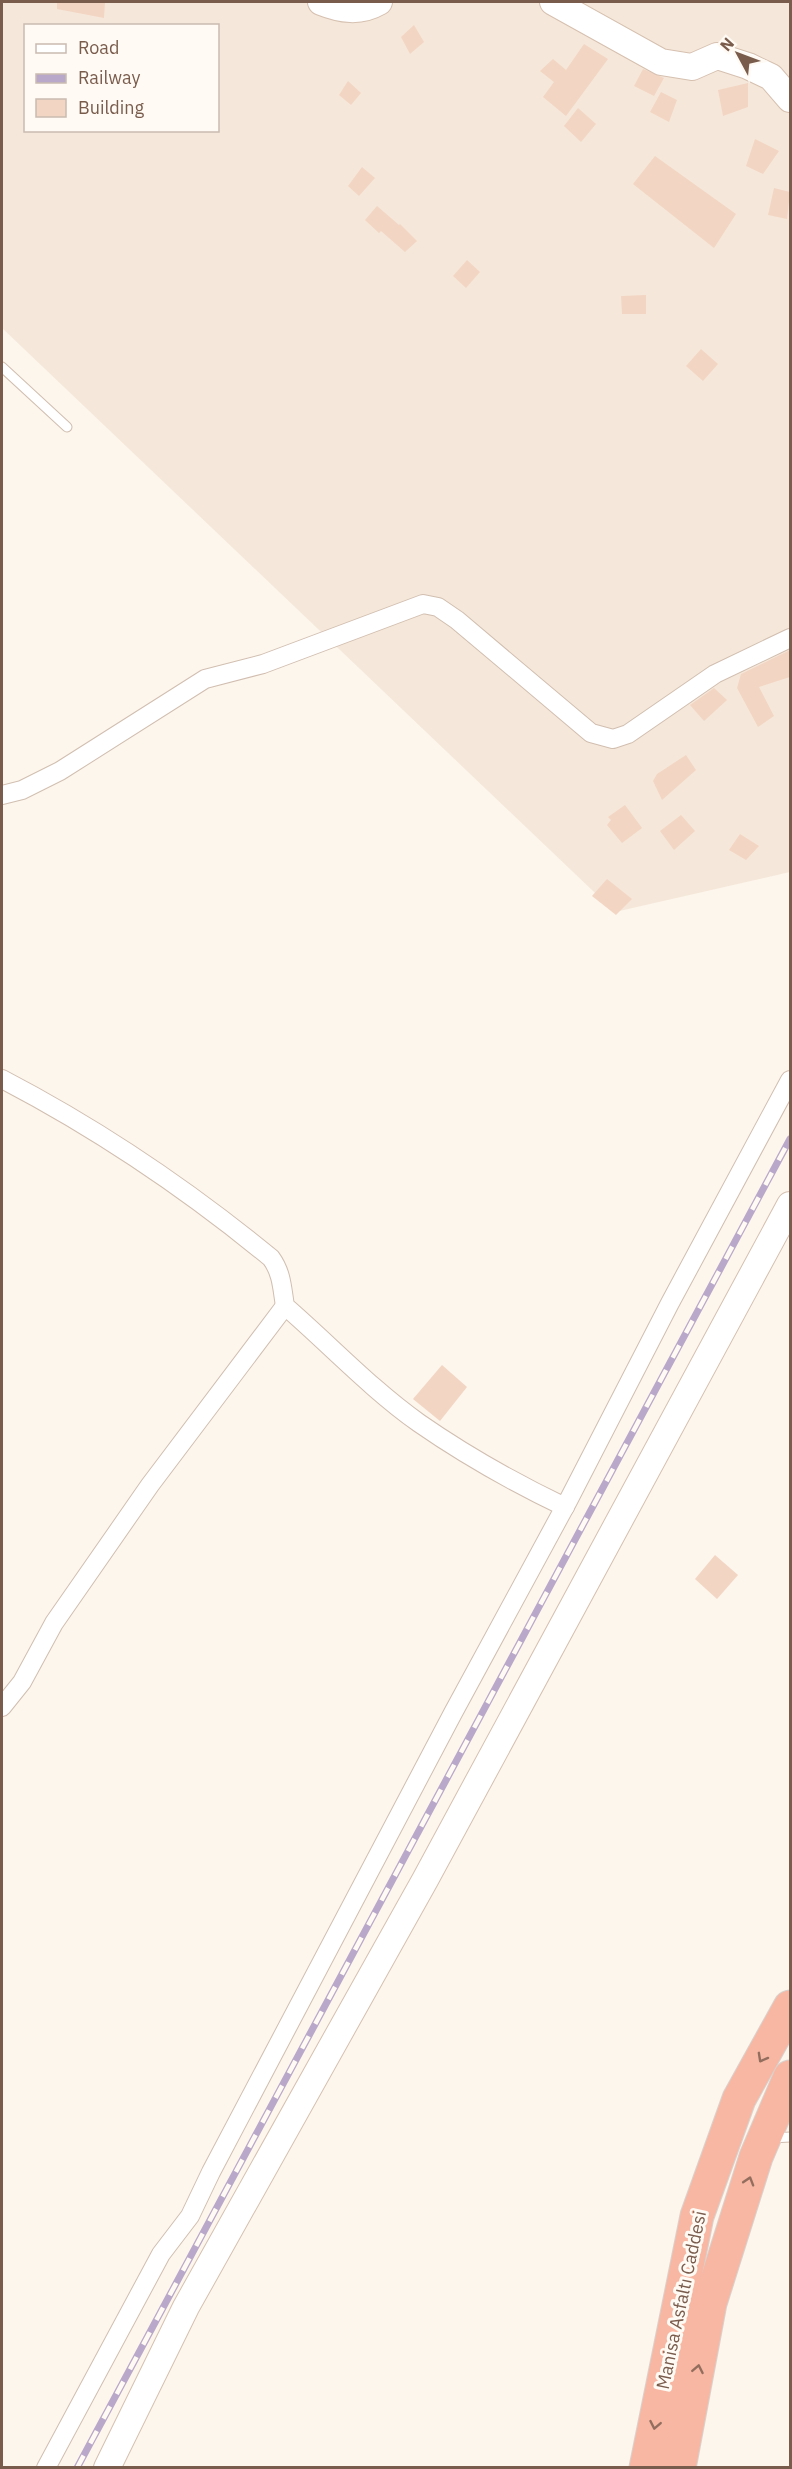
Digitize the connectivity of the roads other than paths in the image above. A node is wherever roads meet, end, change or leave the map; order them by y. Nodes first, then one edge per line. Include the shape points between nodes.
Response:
1 (321, 2) edge
2 (379, 2) edge
3 (553, 2) edge
4 (790, 99) edge
5 (2, 367) edge
6 (67, 427) dead end
7 (790, 638) edge
8 (2, 795) edge
9 (2, 1079) edge
10 (790, 1080) edge
11 (790, 1205) edge
12 (285, 1306) junction
13 (566, 1507) junction
14 (2, 1707) edge
15 (790, 2007) edge
16 (790, 2078) edge
17 (777, 2137) edge
18 (46, 2468) edge
19 (107, 2468) edge
20 (646, 2468) edge
21 (679, 2468) edge

1 - 2 street via 356,10
3 - 4 street via 661,62 692,66 717,56 748,66 771,77
5 - 6 lane
7 - 8 street via 715,674 628,734 613,739 591,733 457,620 438,607 423,604 263,664 205,679 60,771 22,790
9 - 12 street via 70,1115 212,1209 271,1258 282,1276
10 - 13 street
11 - 19 street via 403,1920 186,2307
12 - 13 street via 419,1423 521,1485
12 - 14 street via 150,1485 54,1623 22,1682
13 - 18 street via 453,1713 190,2216 161,2253
15 -> 20 highway, Manisa Asfaltı Caddesi via 739,2099 697,2216
16 - 17 highway, Manisa Asfaltı Caddesi
21 -> 17 highway, Manisa Asfaltı Caddesi via 710,2303 756,2157

